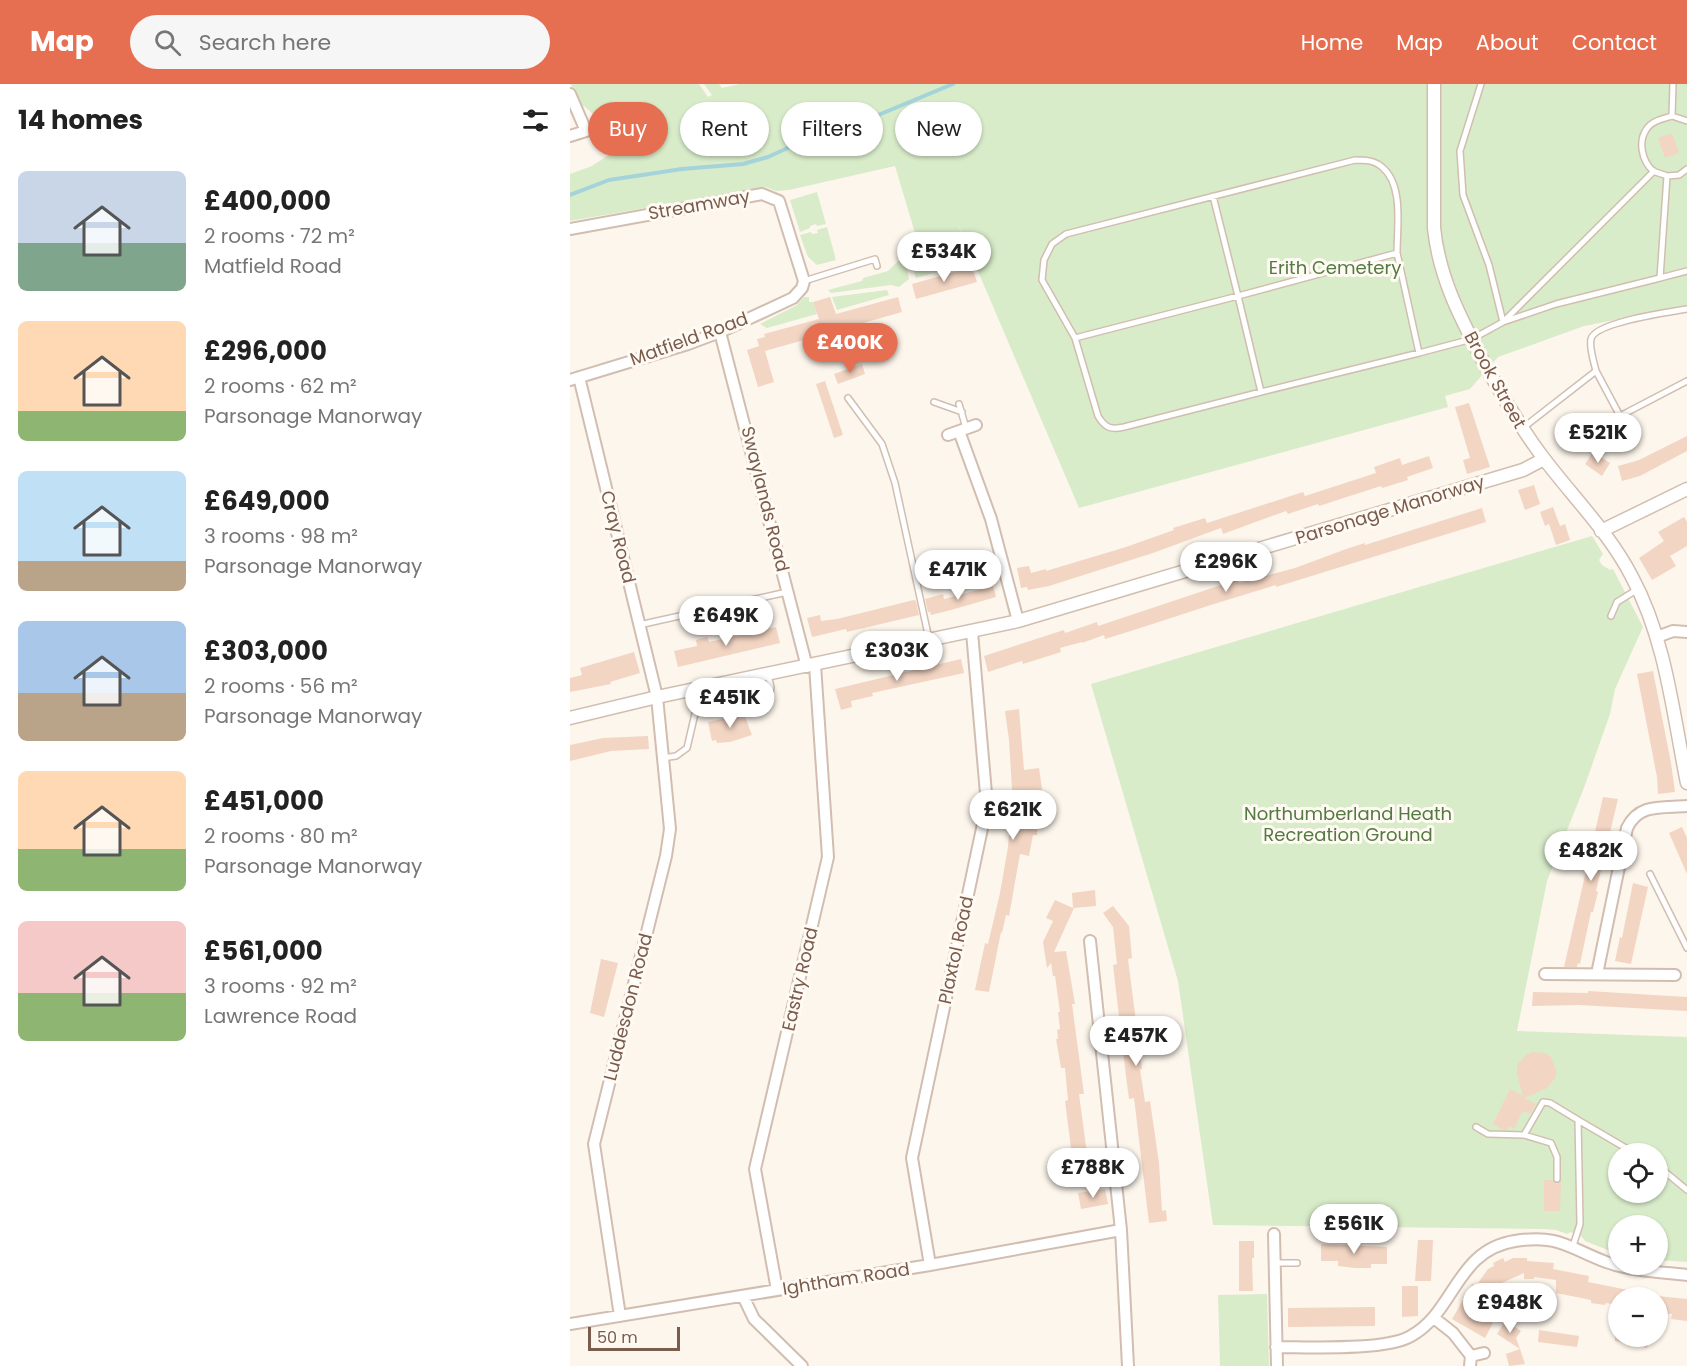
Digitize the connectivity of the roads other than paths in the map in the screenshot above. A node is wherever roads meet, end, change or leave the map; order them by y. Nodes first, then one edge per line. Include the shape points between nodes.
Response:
1 (1434, 84) edge
2 (1481, 84) edge
3 (1673, 84) edge
4 (570, 94) edge
5 (1672, 116) junction
6 (1687, 121) edge
7 (570, 136) edge
8 (1687, 168) edge
9 (1654, 171) junction
10 (1667, 176) junction
11 (1213, 196) junction
12 (570, 229) edge
13 (1397, 253) junction
14 (878, 266) dead end
15 (1687, 271) edge
16 (1660, 278) junction
17 (803, 285) junction
18 (1238, 296) junction
19 (1687, 309) edge
20 (1503, 322) junction
21 (720, 332) junction
22 (1075, 338) junction
23 (1472, 339) junction
24 (1419, 353) junction
25 (1596, 371) junction
26 (574, 378) edge
27 (1687, 381) edge
28 (1261, 392) junction
29 (848, 398) dead end
30 (934, 402) dead end
31 (959, 404) dead end
32 (962, 412) junction
33 (967, 428) junction
34 (1522, 428) junction
35 (948, 435) dead end
36 (1544, 459) junction
37 (1687, 489) edge
38 (1601, 531) junction
39 (1638, 590) junction
40 (789, 591) junction
41 (1611, 616) dead end
42 (1018, 621) junction
43 (639, 625) junction
44 (972, 632) junction
45 (1687, 632) edge
46 (1657, 636) junction
47 (929, 639) junction
48 (811, 666) junction
49 (768, 674) junction
50 (694, 690) junction
51 (657, 698) junction
52 (697, 705) junction
53 (570, 718) edge
54 (662, 758) junction
55 (1687, 783) edge
56 (1687, 806) edge
57 (1650, 874) dead end
58 (1090, 941) dead end
59 (1687, 948) edge
60 (1545, 974) dead end
61 (1597, 974) junction
62 (1675, 975) dead end
63 (1578, 1120) junction
64 (1476, 1127) dead end
65 (1524, 1135) junction
66 (1617, 1143) edge
67 (1668, 1174) edge
68 (1557, 1179) dead end
69 (1687, 1190) edge
70 (1121, 1230) junction
71 (1274, 1234) dead end
72 (1572, 1246) junction
73 (1275, 1263) junction
74 (1297, 1263) dead end
75 (930, 1265) junction
76 (1687, 1275) edge
77 (777, 1290) junction
78 (743, 1296) junction
79 (620, 1316) junction
80 (1434, 1318) junction
81 (570, 1324) edge
82 (1276, 1347) junction
83 (1484, 1353) dead end
84 (1470, 1361) edge
85 (802, 1366) edge
86 (1128, 1366) edge
87 (1277, 1366) edge

1 - 23 street, Brook Street via 1432,178 1436,250 1444,279
2 - 20 lane via 1460,152 1462,195 1489,265
3 - 5 lane
4 - 7 street via 586,131
5 - 6 lane
5 - 9 lane via 1646,129 1643,157
8 - 10 lane via 1679,175
9 - 10 lane
9 - 20 lane
10 - 16 lane
11 - 13 lane via 1354,160 1370,161 1382,166 1393,180
11 - 18 lane
11 - 22 lane via 1066,234 1052,244 1044,260 1042,280
12 - 17 street, Streamway via 762,194 780,201
13 - 18 lane
13 - 24 lane
14 - 17 lane via 875,259
15 - 16 lane
16 - 20 lane via 1556,304
17 - 21 street, Matfield Road via 793,298
18 - 22 lane
18 - 28 lane
19 - 25 lane via 1621,322 1593,333
20 - 23 lane
21 - 26 street, Matfield Road
21 - 40 street, Swaylands Road
22 - 28 lane via 1098,416 1113,430
23 - 24 lane
23 - 34 street, Brook Street
24 - 28 lane
25 - 27 lane via 1620,416
25 - 34 lane
26 - 43 street, Cray Road
29 - 47 lane via 882,444 895,483
30 - 32 lane
31 - 32 lane
32 - 33 lane
33 - 35 street
33 - 42 street
34 - 36 street, Brook Street
36 - 38 street, Brook Street
36 - 42 street, Parsonage Manorway via 1523,470
37 - 38 street
38 - 39 street, Brook Street
39 - 41 lane via 1617,602
39 - 46 street, Brook Street
40 - 43 lane
40 - 48 street, Swaylands Road
42 - 44 street, Parsonage Manorway
43 - 51 street, Cray Road
44 - 47 street, Parsonage Manorway
44 - 75 street, Plaxtol Road via 987,805 912,1158
45 - 46 street
46 - 55 street, Brook Street
47 - 48 street, Parsonage Manorway
48 - 49 street, Parsonage Manorway
48 - 77 street, Eastry Road via 828,857 755,1169
49 - 50 street, Parsonage Manorway
49 - 52 lane via 770,693 738,702
50 - 51 street, Parsonage Manorway
50 - 52 lane
51 - 53 street, Parsonage Manorway
51 - 54 street, Luddesdon Road
52 - 54 lane via 687,748 676,756
54 - 79 street, Luddesdon Road via 670,829 666,856 594,1144
56 - 61 street via 1644,810 1632,816
57 - 59 lane
58 - 70 street
60 - 61 street
61 - 62 street
63 - 65 lane via 1543,1102
63 - 66 lane
63 - 72 lane via 1580,1224
64 - 65 lane via 1488,1134
65 - 68 lane via 1551,1143 1557,1157
67 - 69 lane
70 - 75 street, Ightham Road
70 - 86 street
71 - 73 street
72 - 76 street via 1629,1268
72 - 80 street via 1535,1238 1493,1248 1468,1267
73 - 74 lane
73 - 82 street
75 - 77 street, Ightham Road
77 - 78 street, Ightham Road
78 - 79 street, Ightham Road
78 - 85 street via 754,1319
79 - 81 street, Ightham Road
80 - 82 street via 1410,1337 1386,1344
80 - 84 street via 1453,1333
82 - 87 street
83 - 84 street

